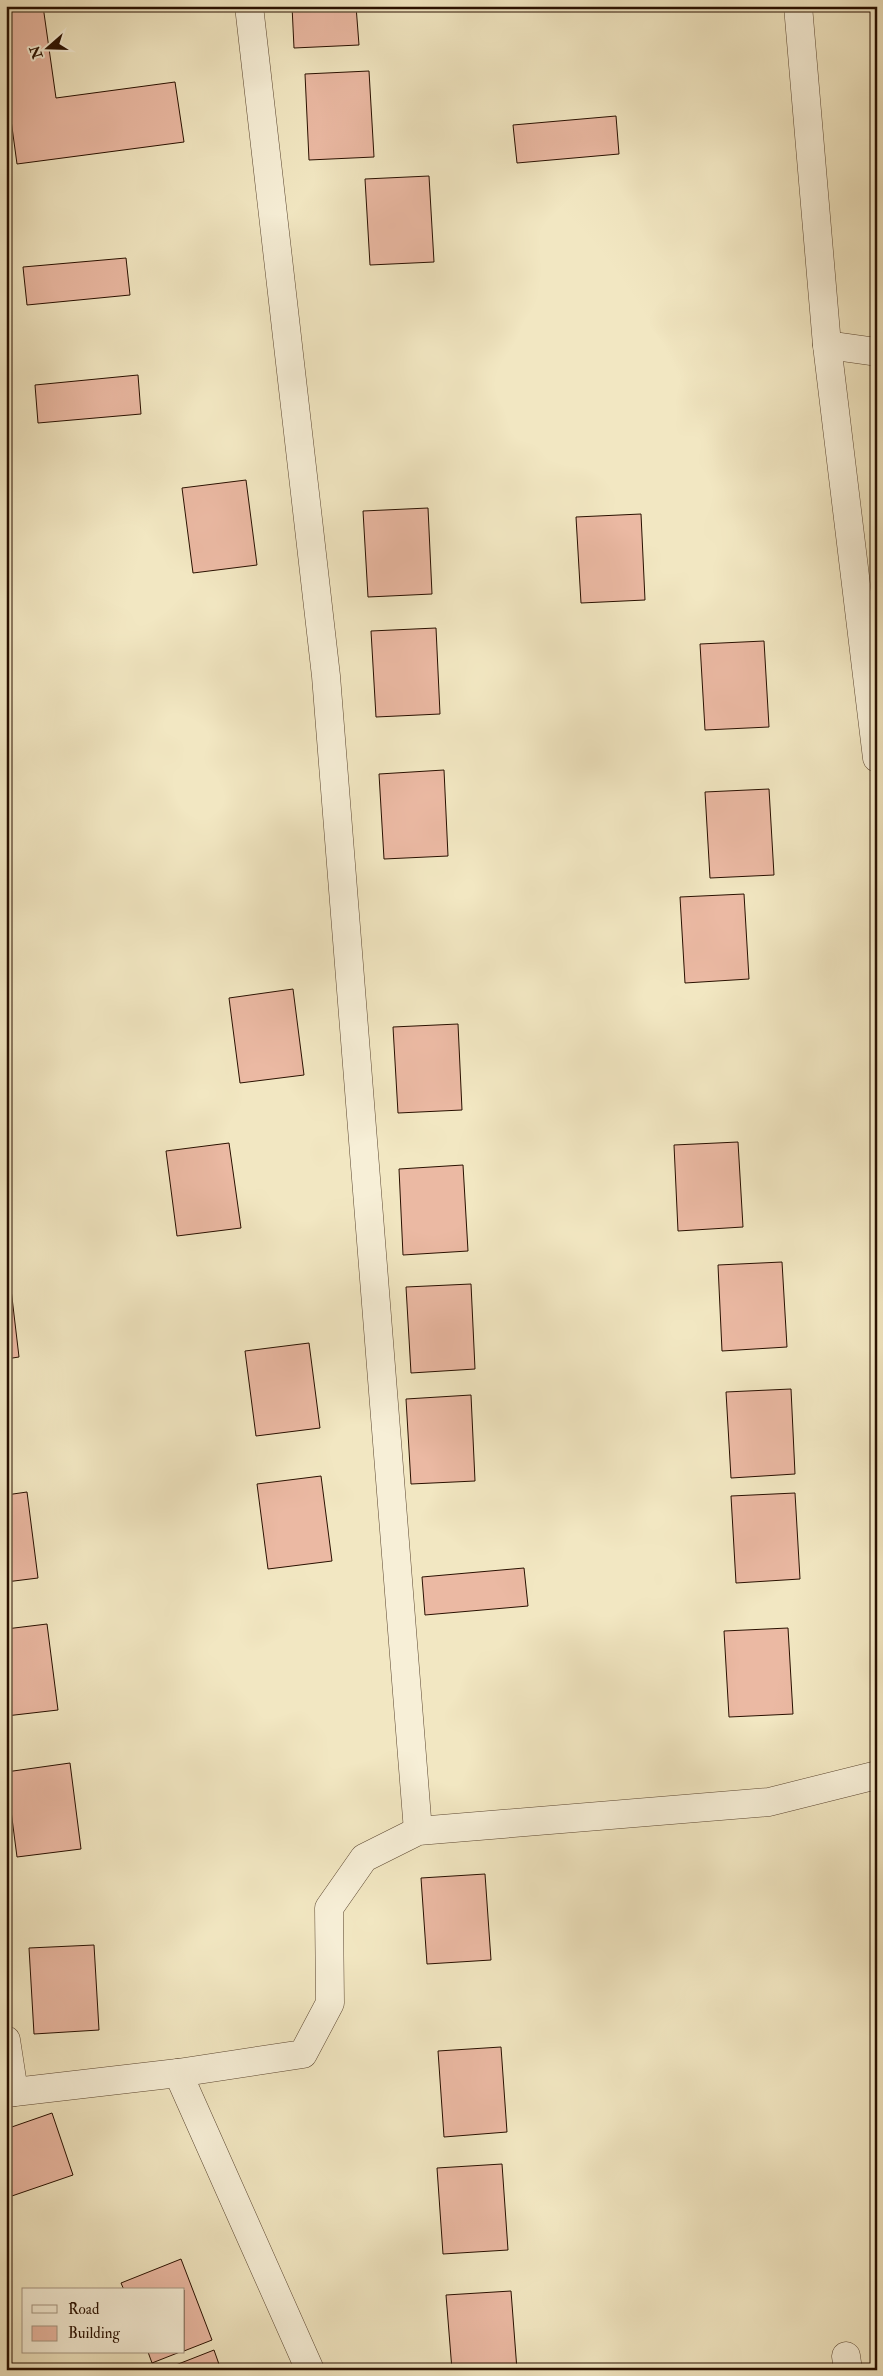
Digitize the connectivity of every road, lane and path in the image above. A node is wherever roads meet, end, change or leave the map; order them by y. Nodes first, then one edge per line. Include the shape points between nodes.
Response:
1 (249, 6) edge
2 (798, 6) edge
3 (827, 344) junction
4 (877, 352) edge
5 (877, 758) edge
6 (877, 1775) edge
7 (418, 1831) junction
8 (6, 2040) edge
9 (178, 2073) junction
10 (10, 2093) edge
11 (310, 2370) edge

1 - 7 street via 326,676
2 - 3 street
3 - 4 street
3 - 5 street
6 - 7 street via 769,1802
7 - 9 street via 364,1858 329,1908 330,2003 303,2054
8 - 10 street
9 - 10 street
9 - 11 street

